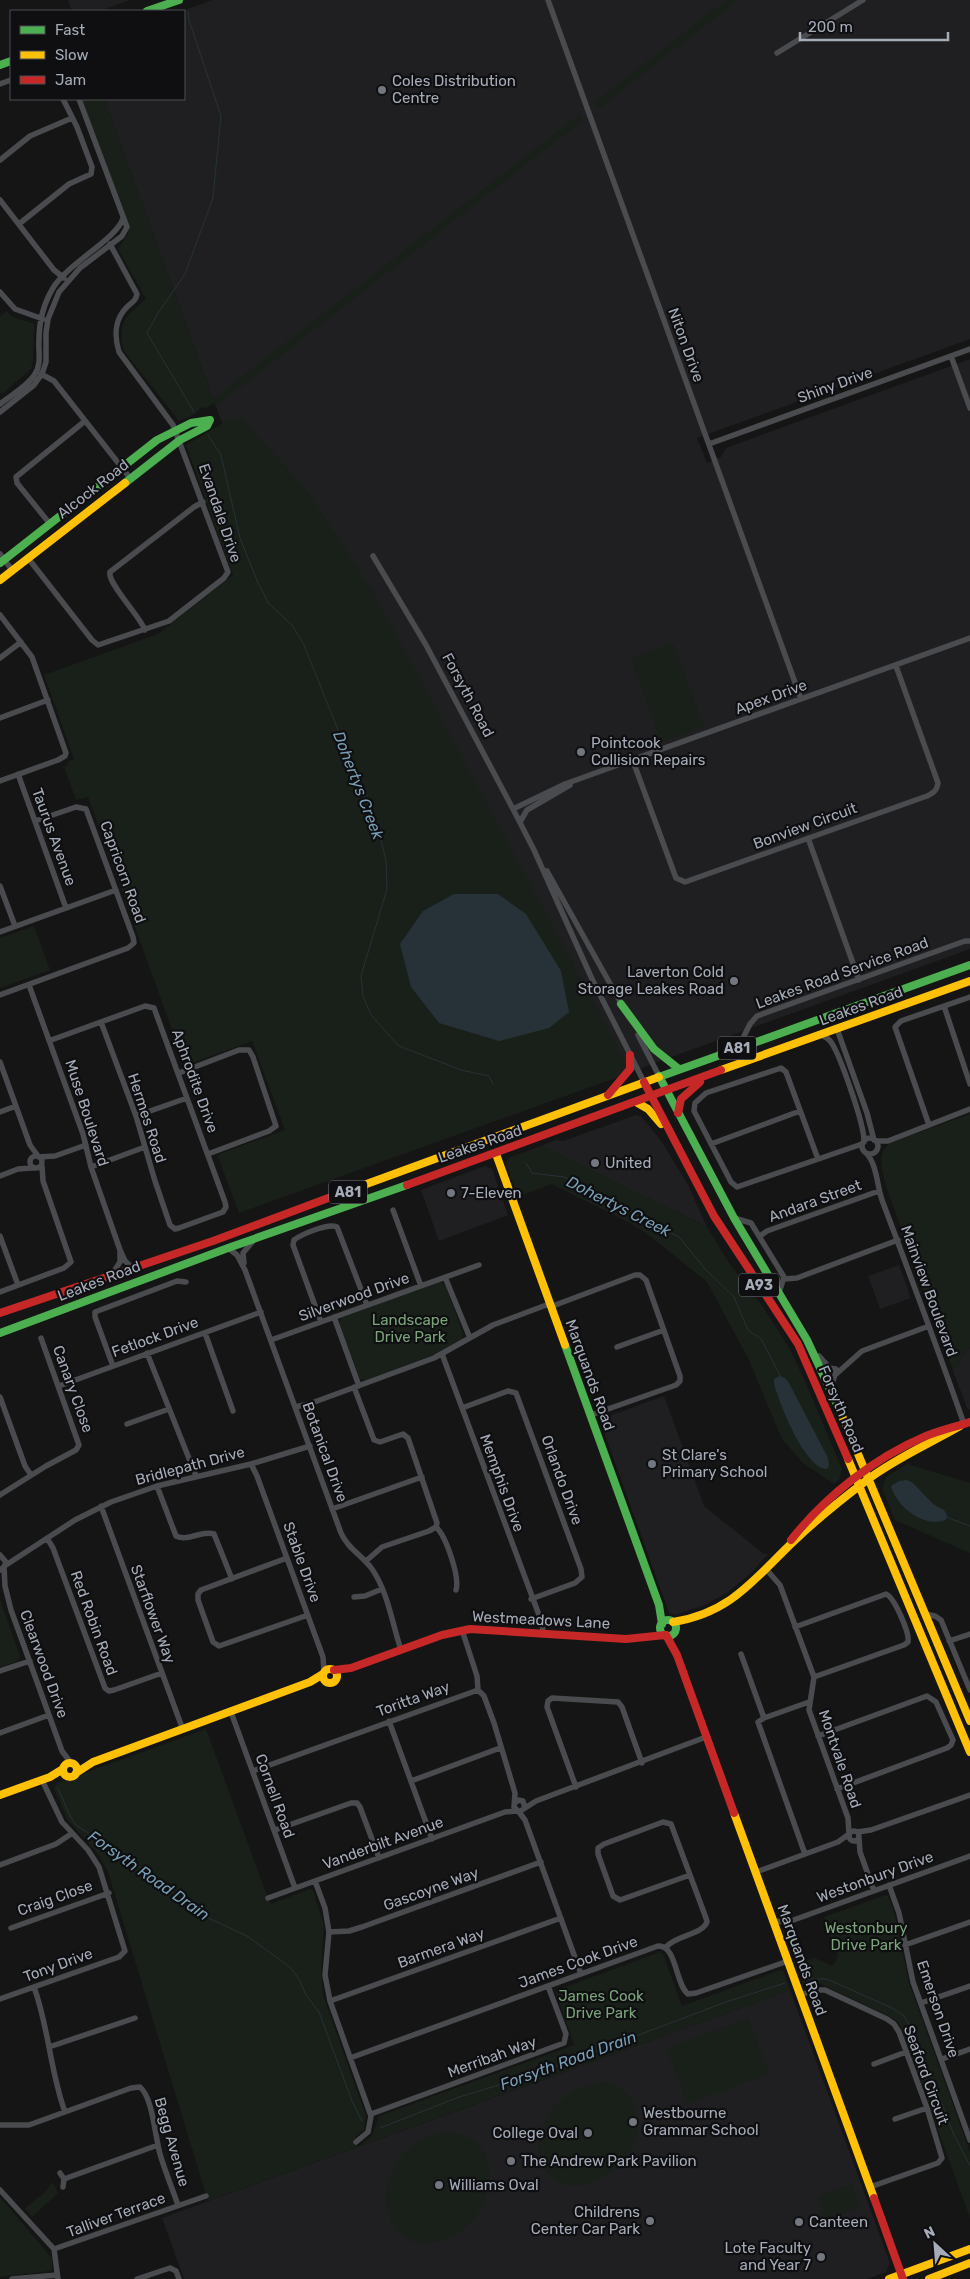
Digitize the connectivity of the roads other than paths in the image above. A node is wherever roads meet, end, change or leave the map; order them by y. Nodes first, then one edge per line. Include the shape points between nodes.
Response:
1 (178, 0) edge
2 (548, 0) edge
3 (863, 0) edge
4 (150, 10) edge
5 (778, 53) dead end
6 (63, 100) edge
7 (79, 100) edge
8 (72, 118) junction
9 (0, 160) edge
10 (0, 200) edge
11 (123, 218) junction
12 (19, 224) junction
13 (110, 244) junction
14 (62, 277) junction
15 (68, 281) junction
16 (0, 292) edge
17 (45, 319) junction
18 (970, 349) edge
19 (951, 356) junction
20 (39, 373) junction
21 (0, 404) edge
22 (970, 408) edge
23 (0, 412) edge
24 (85, 421) junction
25 (176, 430) junction
26 (180, 440) junction
27 (708, 444) junction
28 (122, 467) junction
29 (130, 478) junction
30 (203, 502) junction
31 (50, 524) junction
32 (373, 556) dead end
33 (28, 558) junction
34 (1, 559) edge
35 (12, 570) junction
36 (0, 580) edge
37 (0, 615) edge
38 (145, 630) junction
39 (970, 638) edge
40 (22, 642) junction
41 (0, 658) edge
42 (896, 666) junction
43 (802, 699) junction
44 (48, 700) junction
45 (0, 718) edge
46 (633, 761) junction
47 (18, 774) junction
48 (581, 780) junction
49 (0, 781) edge
50 (513, 809) junction
51 (35, 821) junction
52 (520, 822) junction
53 (808, 838) junction
54 (534, 850) junction
55 (0, 886) edge
56 (116, 890) junction
57 (66, 908) junction
58 (15, 926) junction
59 (0, 932) edge
60 (970, 941) edge
61 (970, 965) edge
62 (859, 980) junction
63 (970, 981) edge
64 (29, 985) junction
65 (0, 995) edge
66 (970, 997) edge
67 (622, 1004) junction
68 (944, 1006) junction
69 (815, 1019) junction
70 (101, 1022) junction
71 (836, 1029) junction
72 (821, 1035) junction
73 (49, 1041) junction
74 (738, 1047) junction
75 (630, 1055) junction
76 (0, 1062) edge
77 (679, 1069) junction
78 (179, 1073) junction
79 (711, 1074) junction
80 (659, 1076) junction
81 (644, 1082) junction
82 (970, 1084) edge
83 (666, 1090) junction
84 (607, 1096) junction
85 (651, 1096) junction
86 (187, 1098) junction
87 (636, 1102) junction
88 (16, 1106) junction
89 (970, 1109) edge
90 (800, 1111) junction
91 (0, 1112) edge
92 (679, 1115) junction
93 (136, 1116) junction
94 (928, 1125) junction
95 (672, 1136) junction
96 (875, 1140) junction
97 (888, 1141) junction
98 (863, 1143) junction
99 (711, 1144) junction
100 (30, 1145) junction
101 (86, 1145) junction
102 (145, 1147) junction
103 (877, 1150) junction
104 (842, 1152) junction
105 (866, 1153) junction
106 (208, 1154) junction
107 (496, 1154) junction
108 (38, 1156) junction
109 (55, 1156) junction
110 (30, 1159) junction
111 (818, 1159) junction
112 (42, 1165) junction
113 (874, 1166) junction
114 (91, 1167) junction
115 (33, 1168) junction
116 (18, 1169) junction
117 (0, 1176) edge
118 (43, 1181) junction
119 (879, 1191) junction
120 (393, 1210) dead end
121 (734, 1218) junction
122 (169, 1222) joint
123 (0, 1236) edge
124 (760, 1236) junction
125 (256, 1238) junction
126 (898, 1240) junction
127 (228, 1248) junction
128 (120, 1250) junction
129 (479, 1265) dead end
130 (133, 1268) junction
131 (245, 1270) junction
132 (111, 1276) junction
133 (446, 1277) junction
134 (784, 1279) junction
135 (186, 1282) dead end
136 (18, 1285) junction
137 (421, 1286) junction
138 (0, 1292) edge
139 (779, 1293) junction
140 (367, 1305) junction
141 (550, 1305) junction
142 (261, 1312) junction
143 (0, 1313) edge
144 (334, 1317) junction
145 (321, 1322) junction
146 (929, 1326) junction
147 (664, 1330) junction
148 (0, 1333) edge
149 (205, 1333) junction
150 (41, 1338) dead end
151 (470, 1338) junction
152 (271, 1340) junction
153 (807, 1340) junction
154 (617, 1347) dead end
155 (149, 1353) junction
156 (442, 1354) junction
157 (846, 1365) junction
158 (113, 1366) junction
159 (836, 1369) junction
160 (824, 1374) junction
161 (58, 1386) junction
162 (357, 1387) junction
163 (831, 1389) junction
164 (0, 1397) edge
165 (462, 1408) junction
166 (170, 1409) junction
167 (296, 1409) junction
168 (233, 1411) dead end
169 (590, 1415) junction
170 (127, 1424) dead end
171 (964, 1424) edge
172 (835, 1429) junction
173 (309, 1443) junction
174 (253, 1463) junction
175 (31, 1475) junction
176 (867, 1475) junction
177 (194, 1477) junction
178 (422, 1477) junction
179 (858, 1482) junction
180 (156, 1486) junction
181 (0, 1496) edge
182 (101, 1506) junction
183 (332, 1509) junction
184 (436, 1527) junction
185 (47, 1538) junction
186 (22, 1553) junction
187 (1, 1555) edge
188 (287, 1558) junction
189 (366, 1561) junction
190 (3, 1567) edge
191 (766, 1569) junction
192 (0, 1576) edge
193 (232, 1578) junction
194 (5, 1586) junction
195 (382, 1589) junction
196 (456, 1590) dead end
197 (354, 1597) dead end
198 (531, 1599) junction
199 (659, 1605) junction
200 (925, 1614) junction
201 (308, 1615) junction
202 (661, 1625) junction
203 (673, 1626) junction
204 (795, 1627) junction
205 (462, 1630) junction
206 (540, 1632) junction
207 (970, 1634) edge
208 (666, 1635) junction
209 (646, 1636) junction
210 (949, 1641) junction
211 (403, 1649) junction
212 (741, 1654) dead end
213 (677, 1655) junction
214 (30, 1661) junction
215 (0, 1671) edge
216 (162, 1673) junction
217 (329, 1674) junction
218 (814, 1677) junction
219 (478, 1690) junction
220 (970, 1690) edge
221 (809, 1702) junction
222 (231, 1712) junction
223 (49, 1715) junction
224 (764, 1718) junction
225 (389, 1721) junction
226 (970, 1721) edge
227 (183, 1730) junction
228 (0, 1733) edge
229 (818, 1736) junction
230 (707, 1739) junction
231 (500, 1748) junction
232 (970, 1752) edge
233 (93, 1762) junction
234 (642, 1763) junction
235 (68, 1766) junction
236 (253, 1771) junction
237 (73, 1775) junction
238 (45, 1779) junction
239 (410, 1781) junction
240 (576, 1787) junction
241 (837, 1790) junction
242 (515, 1793) junction
243 (0, 1795) edge
244 (970, 1795) edge
245 (522, 1800) junction
246 (536, 1801) junction
247 (519, 1808) junction
248 (848, 1818) junction
249 (275, 1830) junction
250 (71, 1834) junction
251 (849, 1834) junction
252 (858, 1835) junction
253 (432, 1839) junction
254 (852, 1841) junction
255 (838, 1842) junction
256 (860, 1852) junction
257 (805, 1854) junction
258 (970, 1856) edge
259 (379, 1858) junction
260 (541, 1862) junction
261 (0, 1865) edge
262 (756, 1872) junction
263 (690, 1875) junction
264 (315, 1881) junction
265 (889, 1885) junction
266 (295, 1888) junction
267 (874, 1890) junction
268 (108, 1892) junction
269 (268, 1898) dead end
270 (561, 1918) junction
271 (773, 1921) junction
272 (788, 1922) junction
273 (970, 1922) edge
274 (11, 1928) dead end
275 (329, 1932) junction
276 (778, 1935) junction
277 (905, 1945) junction
278 (666, 1947) junction
279 (788, 1961) junction
280 (581, 1974) junction
281 (548, 1986) junction
282 (970, 1986) edge
283 (34, 1988) junction
284 (800, 1995) junction
285 (0, 2000) edge
286 (330, 2001) junction
287 (921, 2003) junction
288 (135, 2018) dead end
289 (49, 2047) junction
290 (970, 2049) edge
291 (906, 2052) junction
292 (350, 2058) junction
293 (942, 2059) junction
294 (874, 2064) dead end
295 (926, 2108) junction
296 (65, 2112) junction
297 (371, 2114) junction
298 (970, 2114) edge
299 (962, 2117) junction
300 (895, 2119) dead end
301 (0, 2125) edge
302 (970, 2140) edge
303 (356, 2142) dead end
304 (158, 2145) junction
305 (60, 2173) dead end
306 (64, 2179) junction
307 (63, 2186) dead end
308 (870, 2187) junction
309 (0, 2190) edge
310 (206, 2196) dead end
311 (178, 2206) junction
312 (54, 2249) junction
313 (970, 2249) edge
314 (970, 2263) edge
315 (57, 2277) edge
316 (903, 2277) edge
317 (12, 2279) edge
318 (137, 2279) edge
319 (179, 2279) edge
320 (889, 2279) edge
321 (928, 2279) edge

1 - 4 main road
2 - 27 street, Niton Drive
3 - 5 street
6 - 8 street
7 - 11 street
8 - 9 street via 30,136
8 - 12 street via 92,167 91,174 69,184
10 - 12 street
11 - 13 street via 126,230
11 - 14 street via 119,228 72,265
12 - 14 street
13 - 15 street
13 - 25 street, Evandale Drive via 137,294 116,323 115,338 119,352
14 - 15 street
14 - 17 street via 53,288
15 - 17 street
16 - 17 street via 15,309
17 - 20 street via 39,338
18 - 19 street, Shiny Drive
19 - 22 street
19 - 27 street, Shiny Drive
20 - 21 street
20 - 23 street via 34,385
20 - 24 street via 54,382
24 - 28 street
24 - 31 street via 16,477 17,483
25 - 26 street, Evandale Drive
25 - 26 main road, Alcock Road via 204,423
25 - 28 main road, Alcock Road
26 - 29 main road, Alcock Road
26 - 30 street, Evandale Drive
27 - 43 street, Niton Drive
28 - 29 street
28 - 31 main road, Alcock Road
29 - 33 main road, Alcock Road
30 - 38 street, Evandale Drive via 227,575 169,621
30 - 38 street via 110,572 111,581
31 - 34 main road, Alcock Road
32 - 50 street, Forsyth Road via 421,637
33 - 35 main road, Alcock Road
33 - 38 street, Evandale Drive via 95,644 102,645
34 - 35 street
35 - 36 main road, Alcock Road
37 - 40 street
39 - 42 street, Apex Drive
40 - 41 street
40 - 44 street via 32,657
42 - 43 street, Apex Drive
42 - 53 street, Bonview Circuit via 936,776 937,788 927,796
43 - 46 street, Apex Drive
44 - 45 street
44 - 47 street via 66,755
46 - 48 street, Apex Drive
46 - 53 street, Bonview Circuit via 676,878 680,881 692,880
47 - 49 street
47 - 51 street, Taurus Avenue
48 - 50 street, Apex Drive via 564,784
48 - 52 street, Apex Drive via 527,810
50 - 52 street, Forsyth Road
51 - 56 street, Capricorn Road via 76,807 86,809
51 - 57 street, Taurus Avenue
52 - 54 street, Forsyth Road
53 - 62 street
54 - 67 street, Forsyth Road
54 - 75 street, Forsyth Road
55 - 58 street
56 - 57 street
56 - 64 street, Capricorn Road via 133,938 132,946
57 - 58 street
58 - 59 street
60 - 62 street, Leakes Road Service Road
61 - 69 main road, Leakes Road / A81
62 - 74 street, Leakes Road Service Road via 757,1016
63 - 71 main road, Leakes Road / A81
64 - 65 street, Capricorn Road
64 - 73 street, Muse Boulevard
66 - 68 street
67 - 77 main road via 666,1062
67 - 80 street, Forsyth Road
68 - 82 street
68 - 94 street via 895,1027
69 - 71 main road via 829,1022
69 - 74 main road, Leakes Road / A81
70 - 73 street, Aphrodite Drive
70 - 78 street, Aphrodite Drive via 145,1006 152,1007
70 - 93 street, Hermes Road
71 - 72 main road, Leakes Road / A81
71 - 96 street
72 - 79 main road, Leakes Road / A81
72 - 98 street via 828,1038 834,1049 859,1116
73 - 101 street, Muse Boulevard
74 - 77 main road, Leakes Road / A81
75 - 81 street, Forsyth Road
75 - 84 main road via 630,1069
76 - 88 street
77 - 80 main road, Leakes Road / A81
78 - 86 street, Aphrodite Drive
78 - 106 street via 245,1049 253,1057 276,1126
79 - 83 main road, Leakes Road / A81
79 - 92 main road via 682,1097
80 - 81 main road, Leakes Road / A81
80 - 83 main road, A93
81 - 84 main road, Leakes Road / A81
81 - 85 main road, A93
83 - 85 main road, Leakes Road / A81
83 - 92 main road, Forsyth Road / A93
84 - 130 main road, Leakes Road / A81
85 - 87 main road, Leakes Road / A81
85 - 95 main road, Forsyth Road / A93
86 - 93 street
86 - 106 street, Aphrodite Drive
87 - 95 main road via 648,1109
87 - 107 main road, Leakes Road / A81
88 - 91 street
88 - 100 street
89 - 94 street
90 - 99 street
90 - 99 street via 786,1072 781,1068 706,1093 694,1108
90 - 111 street
92 - 121 main road, Forsyth Road / A93
93 - 102 street, Hermes Road
94 - 97 street
95 - 172 main road, Forsyth Road / A93 via 714,1216 798,1344
96 - 97 street
96 - 98 street via 868,1139
96 - 103 street
97 - 103 street
98 - 104 street
98 - 105 street, Mainview Boulevard
99 - 111 street via 731,1182 737,1187
100 - 108 street
100 - 110 street
101 - 109 street
101 - 114 street, Muse Boulevard
102 - 114 street
102 - 122 street, Hermes Road
103 - 105 street
103 - 113 street, Mainview Boulevard
104 - 105 street
104 - 111 street
105 - 113 street, Mainview Boulevard
106 - 122 street, Aphrodite Drive via 225,1209 179,1228 174,1228
107 - 125 main road, Leakes Road / A81
107 - 141 main road, Marquands Road
108 - 109 street
108 - 110 street
108 - 112 street
109 - 112 street
110 - 115 street
110 - 116 street
112 - 115 street
112 - 118 street
113 - 119 street, Mainview Boulevard
114 - 128 street, Muse Boulevard
115 - 116 street
115 - 118 street
116 - 117 street
118 - 136 street via 71,1262 64,1268
119 - 124 street, Andara Street
119 - 126 street, Mainview Boulevard
120 - 137 street
121 - 124 street via 751,1223
121 - 139 main road, Forsyth Road / A93
123 - 136 street
124 - 134 street
125 - 127 main road, Leakes Road / A81
125 - 131 street via 243,1255
126 - 134 street via 797,1278
126 - 146 street, Mainview Boulevard
127 - 131 street, Botanical Drive via 237,1255
127 - 148 main road, Leakes Road / A81
128 - 130 street, Muse Boulevard
128 - 132 street via 120,1262
129 - 133 street, Silverwood Drive
130 - 132 main road, Leakes Road / A81
131 - 142 street, Botanical Drive
132 - 143 main road, Leakes Road / A81
133 - 137 street, Silverwood Drive
133 - 151 street
134 - 139 street
135 - 158 street via 177,1281 95,1312
136 - 138 street
137 - 140 street, Silverwood Drive
139 - 153 main road, Forsyth Road / A93
140 - 144 street, Silverwood Drive
140 - 145 street via 339,1230 336,1226 329,1226 297,1238 293,1243
141 - 147 street via 640,1275 646,1280
141 - 151 street via 502,1321
141 - 169 main road, Marquands Road
142 - 149 street, Fetlock Drive
142 - 152 street, Botanical Drive
144 - 145 street, Silverwood Drive
144 - 162 street
145 - 152 street, Silverwood Drive
146 - 157 street via 862,1351
146 - 171 street, Mainview Boulevard
147 - 154 street
147 - 169 street via 680,1376 678,1383
149 - 155 street, Fetlock Drive
149 - 168 street
150 - 161 street, Canary Close
151 - 156 street
152 - 167 street, Botanical Drive
153 - 159 street via 830,1368
153 - 160 main road, Forsyth Road / A93
155 - 158 street, Fetlock Drive
155 - 166 street
156 - 162 street
156 - 165 street, Memphis Drive
157 - 159 street
157 - 163 street via 832,1379
158 - 161 street, Fetlock Drive
159 - 160 street
160 - 163 main road, Forsyth Road / A93
160 - 172 street via 820,1376 820,1382
161 - 175 street, Canary Close via 78,1448
162 - 167 street
162 - 178 street via 374,1440 380,1442 403,1434 407,1436
163 - 176 main road, Forsyth Road / A93
164 - 175 street
165 - 198 street, Memphis Drive
165 - 198 street, Orlando Drive via 508,1391 516,1393 581,1569 582,1577 575,1583
166 - 170 street
166 - 177 street
167 - 173 street, Botanical Drive
169 - 199 main road, Marquands Road
171 - 176 main road via 944,1429 898,1450
172 - 179 main road, Forsyth Road / A93
173 - 174 street, Bridlepath Drive
173 - 183 street, Botanical Drive
174 - 177 street, Bridlepath Drive
174 - 188 street, Stable Drive
175 - 181 street
176 - 179 main road
176 - 200 main road, Forsyth Road / A93
177 - 180 street, Bridlepath Drive
178 - 183 street
178 - 184 street via 437,1520
179 - 191 main road via 804,1523 784,1552
179 - 232 main road, Forsyth Road / A93
180 - 182 street, Bridlepath Drive
180 - 193 street via 176,1536 214,1534
182 - 185 street, Bridlepath Drive
182 - 216 street, Starflower Way
183 - 189 street, Botanical Drive via 344,1540
184 - 189 street via 382,1547
184 - 196 street via 455,1572
185 - 186 street, Bridlepath Drive
185 - 216 street, Red Robin Road via 105,1688 114,1690
186 - 187 street, Bridlepath Drive
186 - 190 street, Bridlepath Drive
187 - 190 street, Clearwood Drive via 6,1560
188 - 193 street
188 - 201 street, Stable Drive
189 - 195 street, Botanical Drive
190 - 194 street, Clearwood Drive
191 - 203 main road via 736,1599
191 - 204 street via 780,1585
192 - 194 street, Clearwood Drive
193 - 201 street via 198,1594 217,1646
194 - 214 street, Clearwood Drive
195 - 197 street
195 - 211 street, Botanical Drive
198 - 206 street, Memphis Drive
199 - 202 main road, Marquands Road
199 - 203 main road, Marquands Road
200 - 210 street via 939,1618
200 - 226 main road, Forsyth Road / A93
201 - 217 street, Stable Drive
202 - 203 main road via 665,1621
202 - 208 main road via 661,1631
202 - 209 main road, Westmeadows Lane
203 - 208 main road via 670,1635
203 - 213 main road, Marquands Road
204 - 218 street
204 - 218 street via 886,1594 893,1599 908,1635 908,1642 904,1645
205 - 206 main road, Westmeadows Lane
205 - 211 main road, Westmeadows Lane
205 - 219 street
206 - 209 main road, Westmeadows Lane via 626,1639
207 - 210 street
208 - 209 main road, Westmeadows Lane
208 - 213 main road, Marquands Road
210 - 220 street
211 - 217 main road, Westmeadows Lane
212 - 224 street
213 - 230 main road, Marquands Road
214 - 215 street
214 - 223 street, Clearwood Drive
216 - 227 street, Starflower Way
217 - 222 main road, Westmeadows Lane
218 - 221 street, Montvale Road
219 - 225 street, Toritta Way
219 - 231 street via 484,1696
221 - 224 street
221 - 229 street, Montvale Road
222 - 227 main road, Westmeadows Lane
222 - 236 street, Cornell Road
223 - 228 street
223 - 235 street, Clearwood Drive
224 - 257 street via 758,1726
225 - 236 street, Toritta Way
225 - 239 street
227 - 233 main road, Westmeadows Lane
229 - 241 street, Montvale Road
229 - 241 street via 927,1696 936,1702 953,1740 947,1748
230 - 234 street, Vanderbilt Avenue
230 - 262 main road, Marquands Road
231 - 239 street
231 - 242 street
233 - 235 main road, Westmeadows Lane
233 - 237 main road, Westmeadows Lane
234 - 240 street, Vanderbilt Avenue
234 - 240 street via 618,1702 557,1697 548,1701 547,1709
235 - 237 main road via 66,1775
235 - 237 main road via 76,1767
235 - 238 main road, Westmeadows Lane
236 - 249 street, Cornell Road
237 - 238 main road, Westmeadows Lane
238 - 243 main road, Westmeadows Lane
238 - 250 street via 59,1818
239 - 253 street
240 - 246 street, Vanderbilt Avenue
241 - 248 street, Montvale Road
242 - 245 street
242 - 247 street
244 - 252 street
245 - 246 street, Vanderbilt Avenue
245 - 247 street
246 - 247 street, Vanderbilt Avenue
247 - 253 street, Vanderbilt Avenue
247 - 260 street
248 - 251 street, Montvale Road
248 - 252 street, Montvale Road
249 - 259 street via 357,1802
249 - 266 street, Cornell Road
250 - 261 street via 56,1844
250 - 268 street via 95,1859
251 - 252 street via 852,1831
251 - 254 street, Montvale Road
251 - 255 street
252 - 254 street
252 - 256 street
253 - 259 street, Vanderbilt Avenue
254 - 255 street
254 - 256 street
255 - 257 street
256 - 267 street
257 - 262 street
258 - 265 street, Westonbury Drive
259 - 264 street, Vanderbilt Avenue
260 - 270 street
260 - 275 street, Gascoyne Way via 350,1931
262 - 271 main road, Marquands Road
263 - 263 street via 673,1827 668,1823 629,1834 598,1848 613,1896 620,1900
263 - 278 street, James Cook Drive via 706,1925 702,1930 672,1940
264 - 266 street, Vanderbilt Avenue
264 - 275 street
265 - 267 street, Westonbury Drive
265 - 277 street, Emerson Drive
266 - 269 street, Vanderbilt Avenue
267 - 272 street, Westonbury Drive
268 - 274 street, Craig Close
268 - 283 street, Tony Drive via 124,1953
270 - 280 street
270 - 286 street, Barmera Way
271 - 272 street, Westonbury Drive
271 - 276 main road, Marquands Road
272 - 276 street
273 - 277 street
275 - 286 street via 325,1976
276 - 279 main road, Marquands Road
277 - 287 street, Emerson Drive via 910,1973
278 - 279 street via 688,1994 696,1994
278 - 280 street, James Cook Drive via 658,1946
279 - 284 main road, Marquands Road
280 - 281 street, James Cook Drive
281 - 292 street, James Cook Drive
281 - 297 street, Merribah Way via 566,2034 564,2043
282 - 287 street
283 - 285 street, Tony Drive
283 - 289 street
284 - 291 street, Seaford Circuit via 822,1990 887,2019 897,2028
284 - 308 main road, Marquands Road
286 - 292 street
287 - 293 street, Emerson Drive
288 - 289 street
289 - 296 street via 53,2075
290 - 293 street
291 - 294 street
291 - 295 street, Seaford Circuit
292 - 297 street
293 - 299 street, Emerson Drive
295 - 300 street
295 - 308 street, Seaford Circuit via 942,2155 940,2161
296 - 301 street via 29,2124
296 - 304 street, Begg Avenue via 140,2087 151,2113
297 - 303 street via 368,2132
298 - 299 street
299 - 302 street, Emerson Drive
304 - 306 street
304 - 311 street, Begg Avenue
305 - 306 street
306 - 307 street
308 - 316 main road, Marquands Road
309 - 312 street, Talliver Terrace
310 - 311 street, Talliver Terrace
311 - 312 street, Talliver Terrace
312 - 315 street
313 - 316 main road
314 - 321 main road
315 - 317 street
316 - 320 main road
318 - 319 street via 170,2268 176,2271

